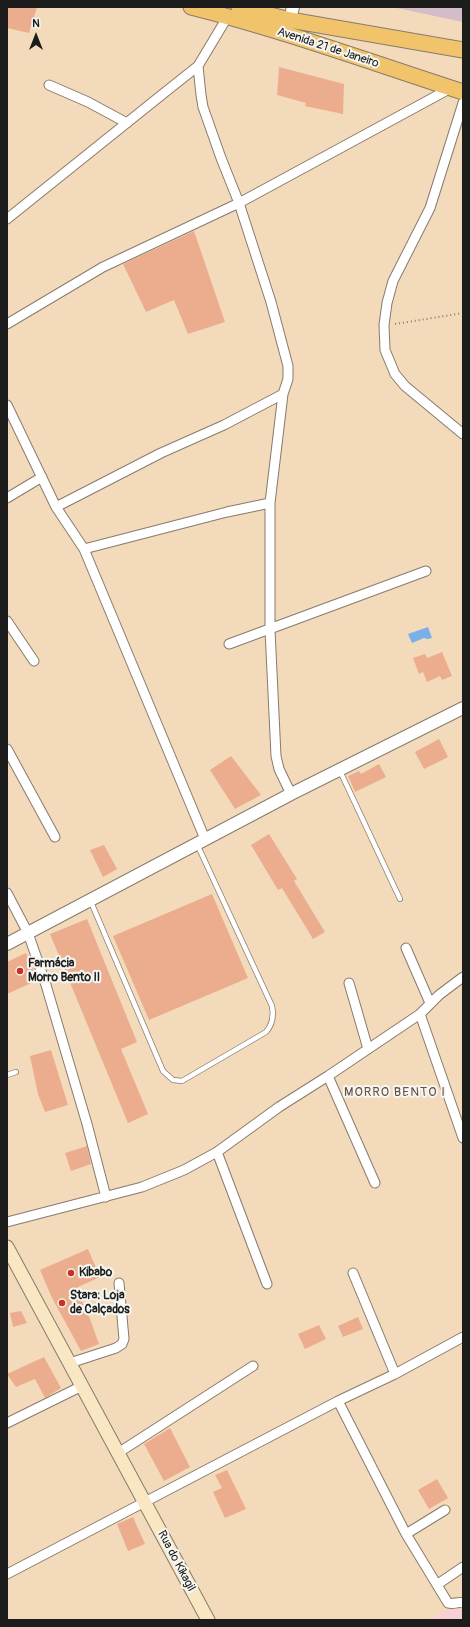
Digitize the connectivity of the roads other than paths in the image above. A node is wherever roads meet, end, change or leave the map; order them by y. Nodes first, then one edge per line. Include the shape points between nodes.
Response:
1 (191, 7) edge
2 (234, 12) edge
3 (291, 13) edge
4 (335, 28) junction
5 (463, 50) edge
6 (463, 54) edge
7 (198, 66) junction
8 (49, 85) dead end
9 (459, 88) edge
10 (463, 103) edge
11 (127, 123) junction
12 (239, 203) junction
13 (7, 219) edge
14 (7, 324) edge
15 (283, 394) junction
16 (7, 405) edge
17 (463, 434) edge
18 (42, 477) junction
19 (7, 498) edge
20 (270, 503) junction
21 (56, 506) junction
22 (84, 548) junction
23 (426, 571) dead end
24 (7, 621) edge
25 (270, 630) junction
26 (229, 644) dead end
27 (34, 661) dead end
28 (463, 708) edge
29 (7, 748) edge
30 (340, 769) junction
31 (290, 794) junction
32 (55, 837) dead end
33 (201, 842) junction
34 (7, 893) edge
35 (400, 899) dead end
36 (90, 900) junction
37 (28, 933) junction
38 (7, 944) edge
39 (406, 948) dead end
40 (463, 977) edge
41 (349, 983) dead end
42 (430, 1003) junction
43 (420, 1014) junction
44 (368, 1049) junction
45 (16, 1072) dead end
46 (7, 1075) edge
47 (328, 1076) junction
48 (463, 1138) edge
49 (217, 1152) junction
50 (375, 1183) dead end
51 (106, 1197) junction
52 (7, 1222) edge
53 (7, 1247) edge
54 (353, 1273) dead end
55 (119, 1283) dead end
56 (267, 1284) dead end
57 (463, 1337) edge
58 (70, 1363) junction
59 (254, 1366) dead end
60 (395, 1374) junction
61 (82, 1386) junction
62 (338, 1401) junction
63 (7, 1423) edge
64 (118, 1453) junction
65 (144, 1502) junction
66 (445, 1510) dead end
67 (406, 1534) junction
68 (463, 1567) edge
69 (7, 1574) edge
70 (438, 1584) junction
71 (463, 1603) edge
72 (208, 1620) edge

1 - 2 main road, Avenida 21 de Janeiro
2 - 3 main road, Avenida 21 de Janeiro
2 - 7 street
2 - 9 main road, Avenida 21 de Janeiro via 321,45
3 - 4 main road, Avenida 21 de Janeiro
4 - 5 main road, Avenida 21 de Janeiro
4 - 6 main road
7 - 11 street
7 - 12 street via 203,107
8 - 11 street
9 - 12 street
10 - 17 street via 430,208 393,281 384,325 385,350 395,374 410,391
11 - 13 street
12 - 14 street via 103,267
12 - 15 street via 288,366 288,379
15 - 20 street
15 - 21 street
16 - 18 street
18 - 19 street
18 - 21 street
20 - 22 street
20 - 25 street
21 - 22 street
22 - 33 street
23 - 25 street
24 - 27 street
25 - 26 street
25 - 31 street via 276,756
28 - 30 street
29 - 32 street
30 - 31 street
30 - 35 lane
31 - 33 street
33 - 36 street
33 - 36 lane via 274,1013 266,1032 182,1081 173,1080 163,1071
34 - 37 street
36 - 37 street
37 - 38 street
37 - 51 street via 88,1124
39 - 42 street
40 - 42 street
41 - 44 street
42 - 43 street
43 - 44 street
43 - 48 street
44 - 47 street
45 - 46 lane
47 - 49 street via 279,1107
47 - 50 street
49 - 51 street via 184,1170 142,1187
49 - 56 street
51 - 52 street
53 - 58 main road, Rua do Kikagil
54 - 60 street
55 - 58 street via 124,1339 122,1344
57 - 60 street
58 - 61 main road, Rua do Kikagil
59 - 64 street
60 - 62 street
61 - 63 street
61 - 64 main road, Rua do Kikagil
62 - 65 street
62 - 67 street
64 - 65 main road, Rua do Kikagil
65 - 69 street
65 - 72 main road, Rua do Kikagil
66 - 67 street
67 - 70 street
68 - 70 street
70 - 71 street via 448,1603

